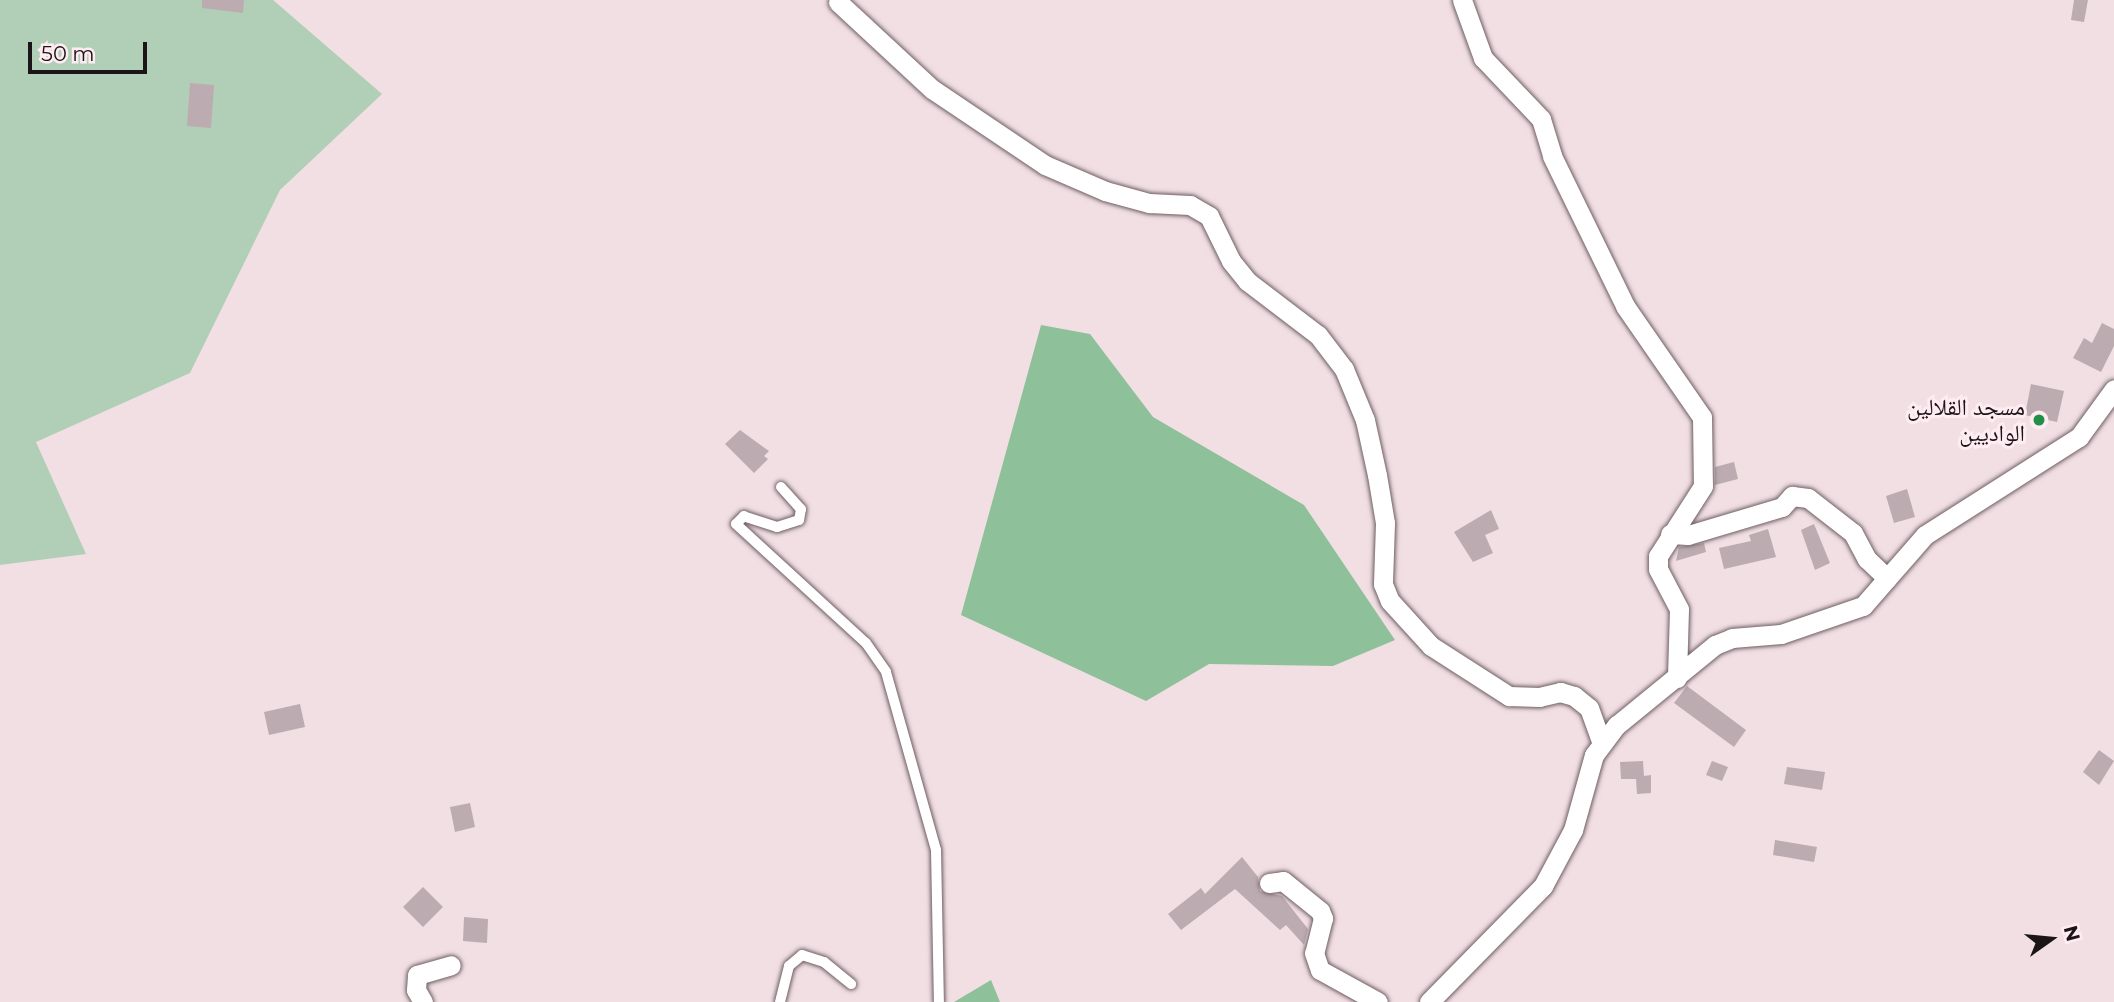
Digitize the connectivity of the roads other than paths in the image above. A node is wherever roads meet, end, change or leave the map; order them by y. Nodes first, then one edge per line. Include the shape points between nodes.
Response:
1 (1462, 0) edge
2 (838, 2) dead end
3 (2114, 388) edge
4 (780, 487) dead end
5 (1670, 534) junction
6 (1887, 578) junction
7 (1677, 678) junction
8 (1601, 741) junction
9 (1269, 883) dead end
10 (451, 965) dead end
11 (851, 984) dead end
12 (423, 1002) edge
13 (780, 1002) edge
14 (939, 1002) edge
15 (1378, 1002) edge
16 (1429, 1002) edge

1 - 5 street via 1483,58 1541,119 1552,156 1625,306 1699,411 1703,486
2 - 8 street via 932,89 1045,165 1105,191 1149,203 1190,205 1209,216 1230,261 1247,281 1318,335 1344,369 1365,420 1377,475 1385,523 1382,584 1390,601 1432,646 1509,696 1560,692 1574,696 1589,708
3 - 6 street via 2079,437 1925,535
4 - 14 lane via 801,509 799,520 777,527 744,516 736,524 866,643 886,672 936,849
5 - 6 street via 1688,535 1782,507 1793,496 1808,498 1853,533 1867,559
5 - 7 street via 1658,556 1658,569 1679,609
6 - 7 street via 1863,606 1781,634 1732,638 1703,653
7 - 8 street
8 - 16 street via 1559,863 1525,907
9 - 15 street via 1283,881 1320,911 1323,918 1314,953 1320,970
10 - 12 street via 417,975 416,990
11 - 13 lane via 824,962 802,956 789,966

